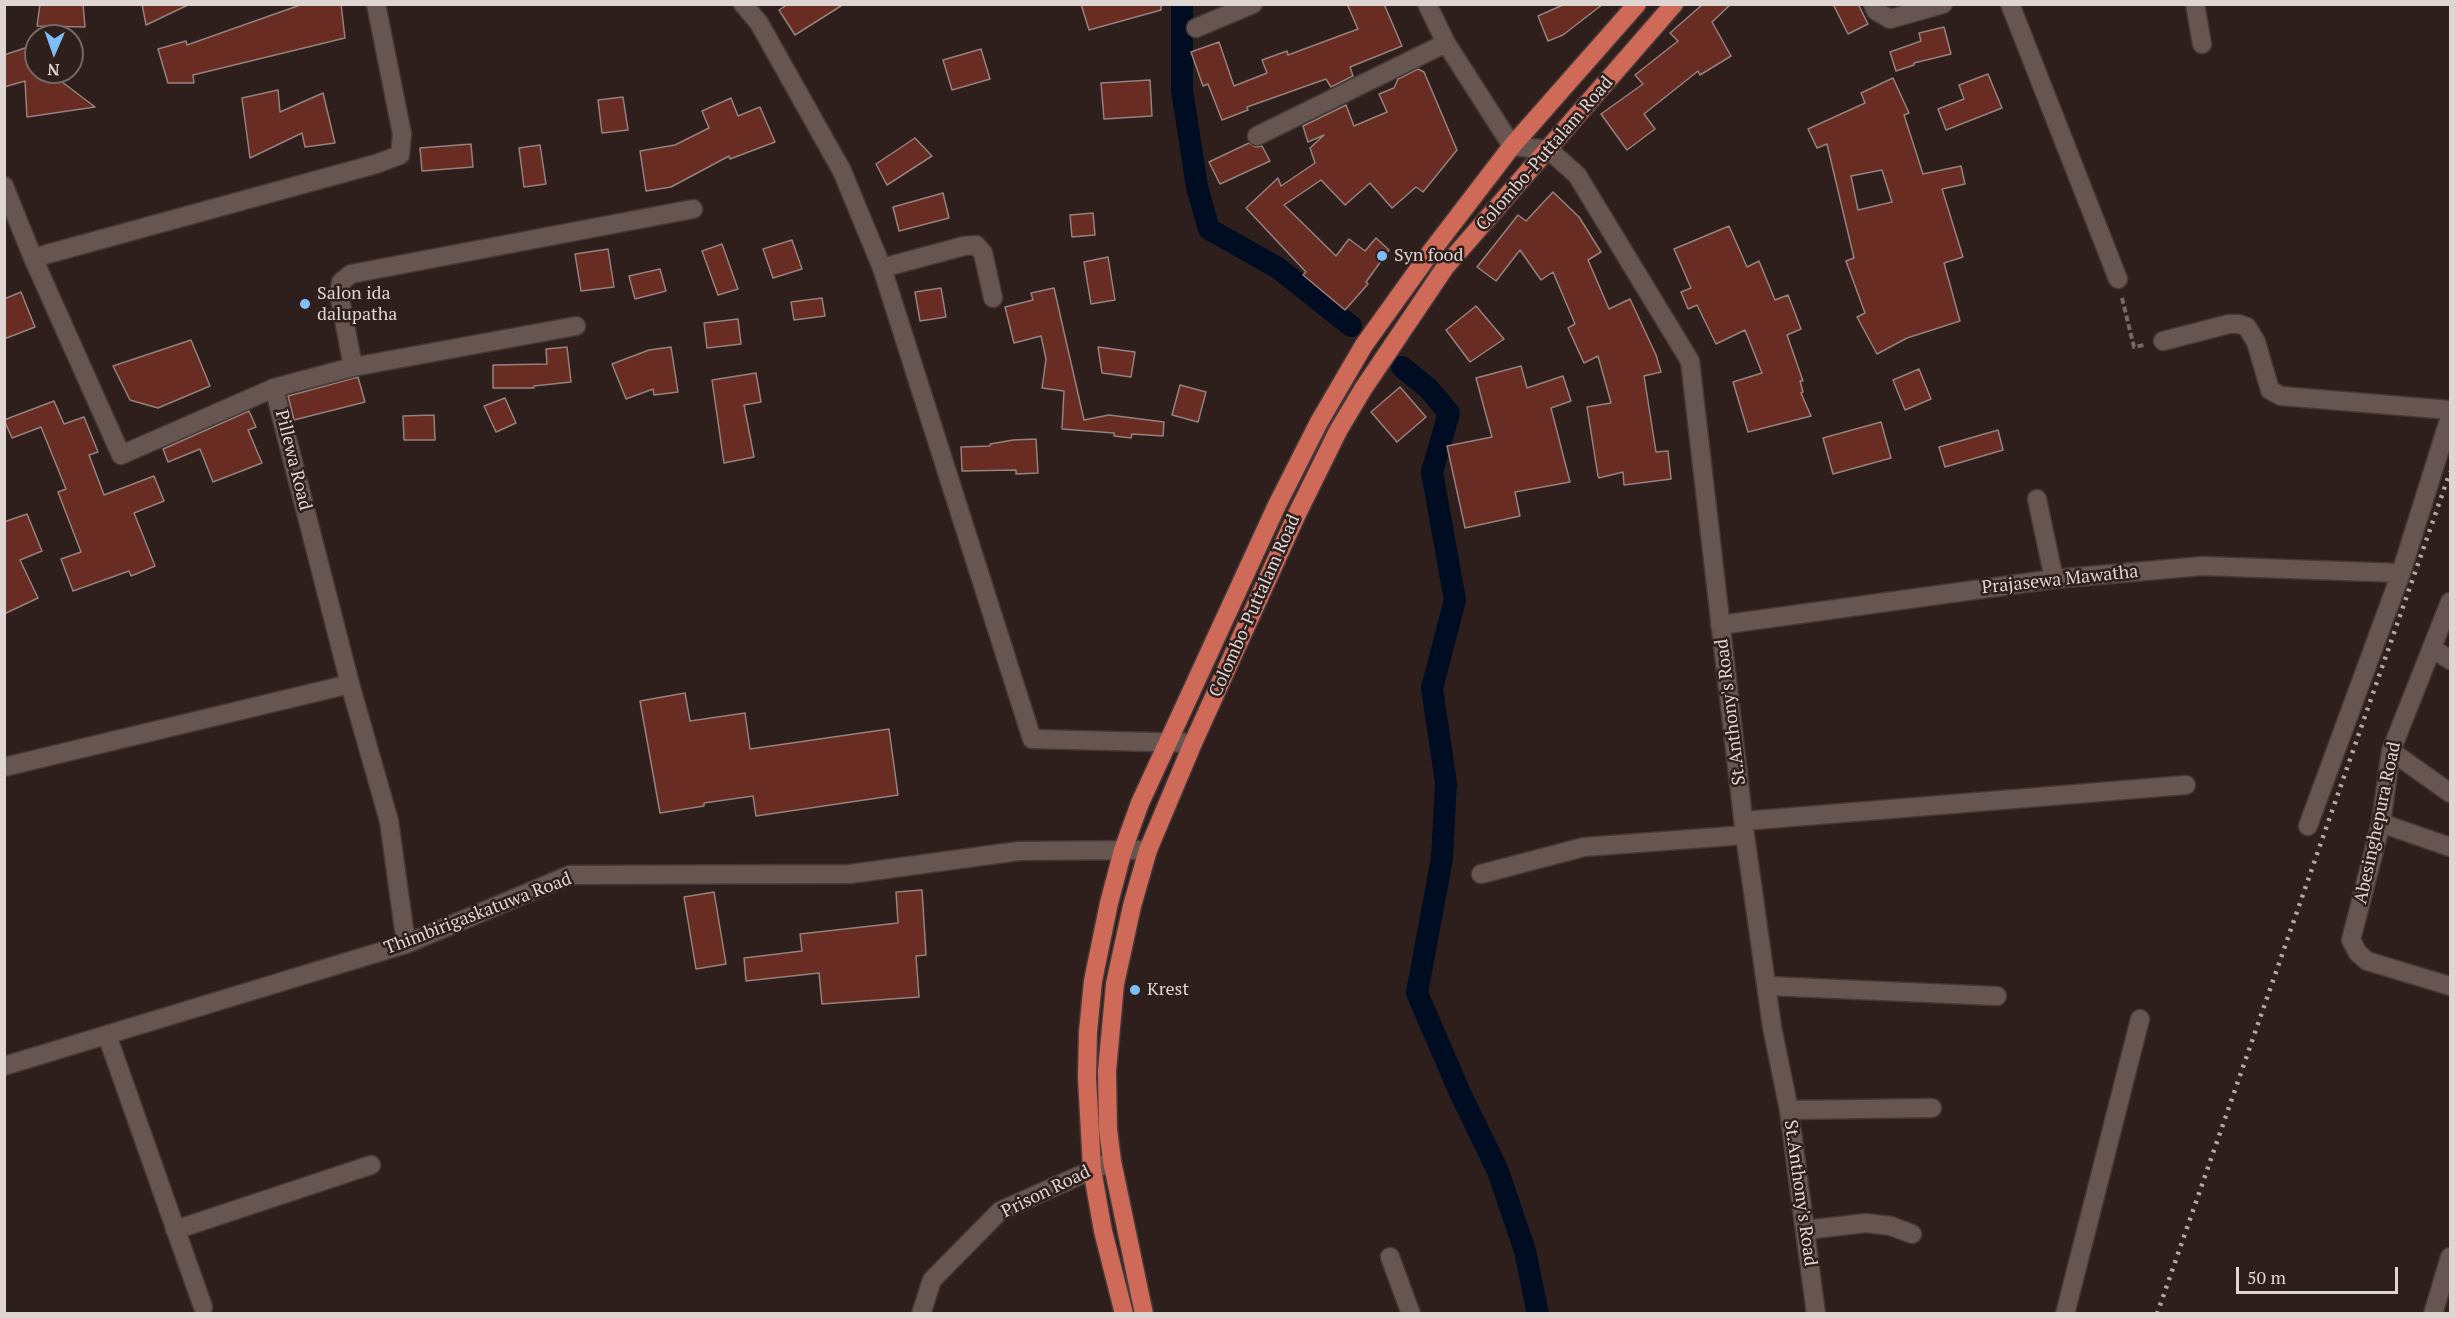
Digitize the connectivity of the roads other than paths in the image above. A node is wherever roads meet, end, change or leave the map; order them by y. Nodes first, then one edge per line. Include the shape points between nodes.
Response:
1 (376, 4) edge
2 (743, 4) edge
3 (1253, 4) edge
4 (1427, 4) edge
5 (1637, 4) edge
6 (1674, 4) edge
7 (1873, 4) edge
8 (1943, 4) edge
9 (2010, 4) edge
10 (2195, 4) edge
11 (1196, 28) dead end
12 (1446, 43) junction
13 (2202, 44) dead end
14 (1257, 136) dead end
15 (1512, 146) junction
16 (1549, 150) junction
17 (4, 186) edge
18 (693, 209) dead end
19 (33, 258) junction
20 (882, 268) junction
21 (2118, 279) road end
22 (993, 298) dead end
23 (576, 326) dead end
24 (2163, 341) road end
25 (353, 367) junction
26 (274, 388) junction
27 (2451, 410) edge
28 (2451, 417) edge
29 (2037, 499) dead end
30 (2401, 573) junction
31 (2054, 579) junction
32 (2451, 602) edge
33 (1720, 625) junction
34 (2432, 648) junction
35 (2451, 660) edge
36 (350, 684) junction
37 (1169, 741) junction
38 (1193, 742) junction
39 (2391, 751) junction
40 (4, 767) edge
41 (2186, 785) dead end
42 (2451, 793) edge
43 (2380, 823) junction
44 (2308, 826) dead end
45 (1744, 828) junction
46 (2451, 847) edge
47 (1123, 850) junction
48 (1148, 850) junction
49 (1481, 874) dead end
50 (406, 944) junction
51 (1768, 986) junction
52 (2451, 986) edge
53 (1997, 996) dead end
54 (2140, 1019) dead end
55 (107, 1035) junction
56 (4, 1066) edge
57 (1932, 1108) dead end
58 (1789, 1110) junction
59 (1112, 1161) junction
60 (371, 1165) dead end
61 (1092, 1169) junction
62 (175, 1230) junction
63 (1805, 1230) junction
64 (1912, 1234) dead end
65 (1390, 1257) dead end
66 (2451, 1257) edge
67 (203, 1308) dead end
68 (921, 1314) edge
69 (1124, 1314) edge
70 (1144, 1314) edge
71 (1411, 1314) edge
72 (1816, 1314) edge
73 (2065, 1314) edge
74 (2433, 1314) edge

1 - 19 street via 402,134 400,155
2 - 20 street via 759,23 842,171
3 - 11 street
4 - 12 street
5 - 15 highway, Colombo-Puttalam Road
6 - 16 highway, Colombo-Puttalam Road
7 - 8 street via 1876,11 1890,19
9 - 21 street
10 - 13 street
12 - 14 street
12 - 15 street
15 - 16 street
15 - 37 highway, Colombo-Puttalam Road via 1364,345 1319,422
16 - 33 street, St.Anthony's Road via 1577,175 1690,361
16 - 38 highway, Colombo-Puttalam Road via 1446,266 1363,389 1297,514
17 - 19 street, Pillewa Road
18 - 25 street via 351,274 341,282 339,292
19 - 26 street, Pillewa Road via 120,455
20 - 22 street via 976,245 983,253
20 - 37 street via 1032,739
23 - 25 street
24 - 27 street via 2239,324 2247,327 2256,342 2270,390 2282,396
25 - 26 street
26 - 36 street, Pillewa Road
28 - 30 street
29 - 31 street
30 - 31 street, Prajasewa Mawatha via 2202,566
30 - 44 street
31 - 33 street, Prajasewa Mawatha
32 - 34 street, Abesinghepura Road
33 - 45 street, St.Anthony's Road
34 - 35 street
34 - 39 street, Abesinghepura Road
36 - 40 street
36 - 50 street, Pillewa Road via 389,821
37 - 38 street
37 - 47 highway, Colombo-Puttalam Road
38 - 48 highway, Colombo-Puttalam Road
39 - 42 street
39 - 43 street, Abesinghepura Road
41 - 45 street
43 - 46 street
43 - 52 street, Abesinghepura Road via 2351,940 2367,961
45 - 49 street via 1584,847
45 - 51 street, St.Anthony's Road
47 - 48 street, Thimbirigaskatuwa Road
47 - 50 street, Thimbirigaskatuwa Road via 1019,851 850,873 570,875
47 - 61 highway, Colombo-Puttalam Road via 1099,949 1088,1032
48 - 59 highway, Colombo-Puttalam Road via 1114,996 1107,1071
50 - 55 street, Thimbirigaskatuwa Road
51 - 53 street
51 - 58 street, St.Anthony's Road
54 - 73 street
55 - 56 street, Thimbirigaskatuwa Road
55 - 62 street
57 - 58 street
58 - 63 street, St.Anthony's Road
59 - 61 street, Prison Road
59 - 70 highway, Colombo-Puttalam Road
60 - 62 street
61 - 68 street, Prison Road via 1000,1211 932,1280
61 - 69 highway, Colombo-Puttalam Road
62 - 67 street
63 - 64 street via 1866,1223
63 - 72 street, St.Anthony's Road
65 - 71 street
66 - 74 street

